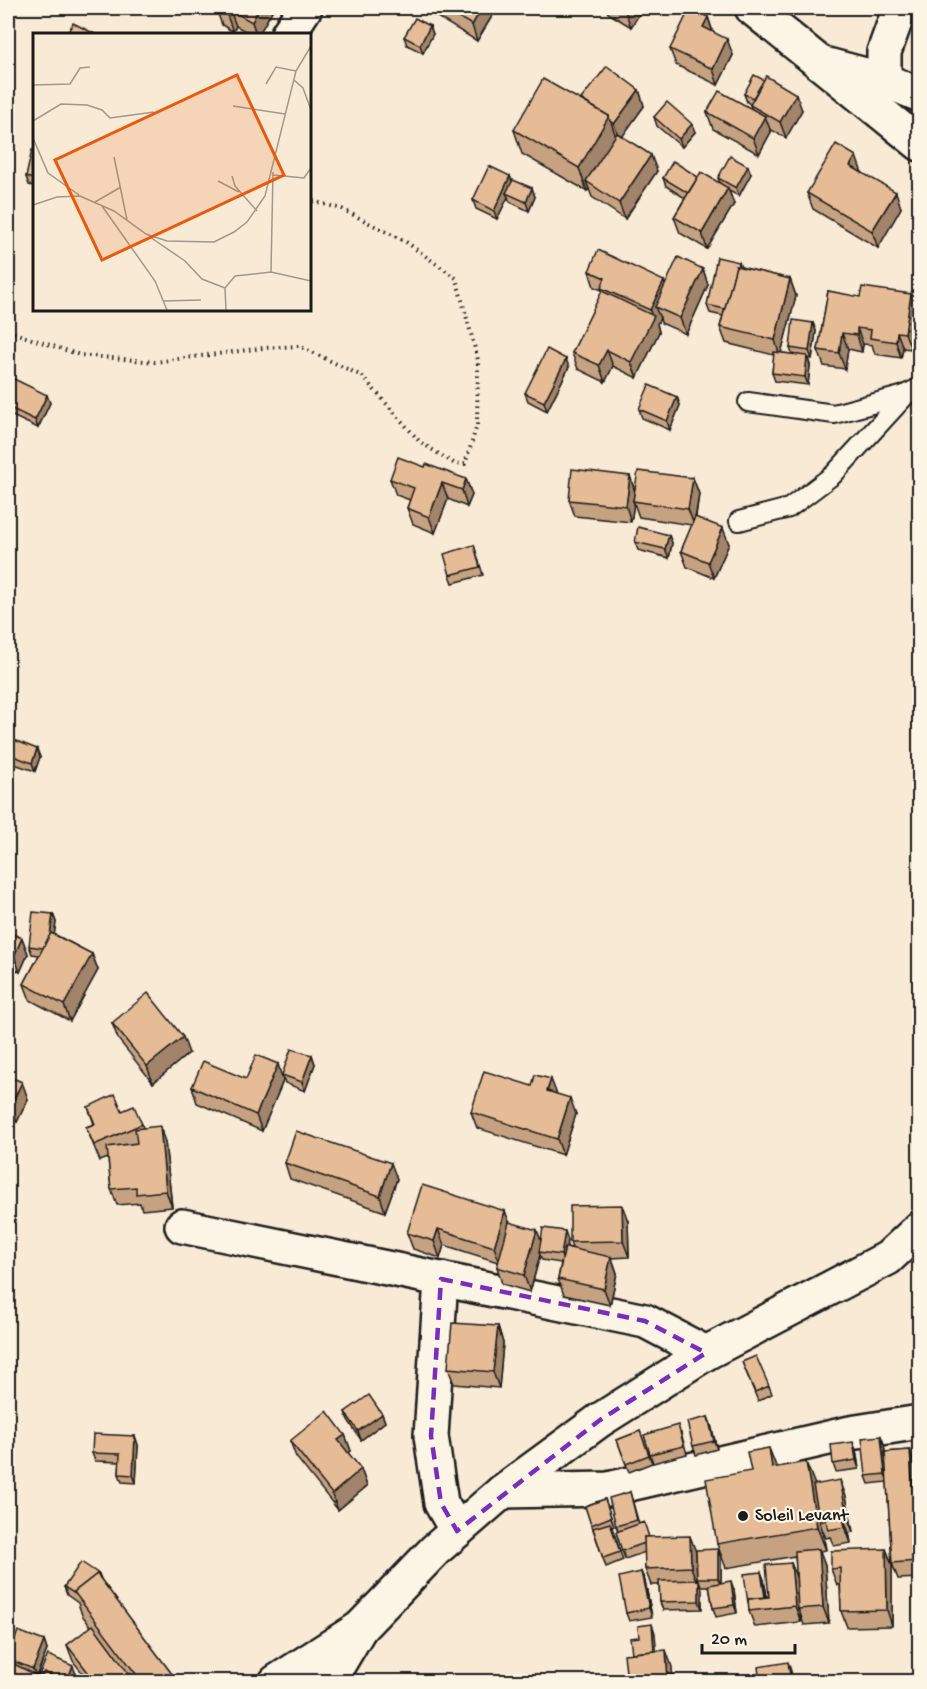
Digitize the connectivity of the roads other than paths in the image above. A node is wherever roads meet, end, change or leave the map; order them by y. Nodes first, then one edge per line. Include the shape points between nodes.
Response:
1 (305, 8) edge
2 (752, 8) edge
3 (900, 8) edge
4 (289, 33) edge
5 (820, 63) junction
6 (884, 80) junction
7 (920, 95) edge
8 (920, 144) edge
9 (914, 390) edge
10 (748, 402) dead end
11 (740, 521) dead end
12 (182, 1226) dead end
13 (920, 1228) edge
14 (920, 1240) edge
15 (888, 1258) junction
16 (441, 1279) junction
17 (706, 1353) junction
18 (920, 1422) edge
19 (503, 1491) junction
20 (457, 1531) junction
21 (360, 1628) junction
22 (276, 1682) edge
23 (328, 1682) edge

1 - 4 street
2 - 5 street
3 - 6 street via 884,52
5 - 6 street
5 - 8 street
6 - 7 street
9 - 10 lane via 834,414
9 - 11 lane via 833,475 789,508
12 - 16 street
13 - 15 street
14 - 15 street
15 - 17 street
16 - 17 street via 645,1321
16 - 20 street via 431,1436 441,1503
17 - 19 street via 600,1420
18 - 19 street via 850,1433 608,1489
19 - 20 street
20 - 21 street
21 - 22 street
21 - 23 street

